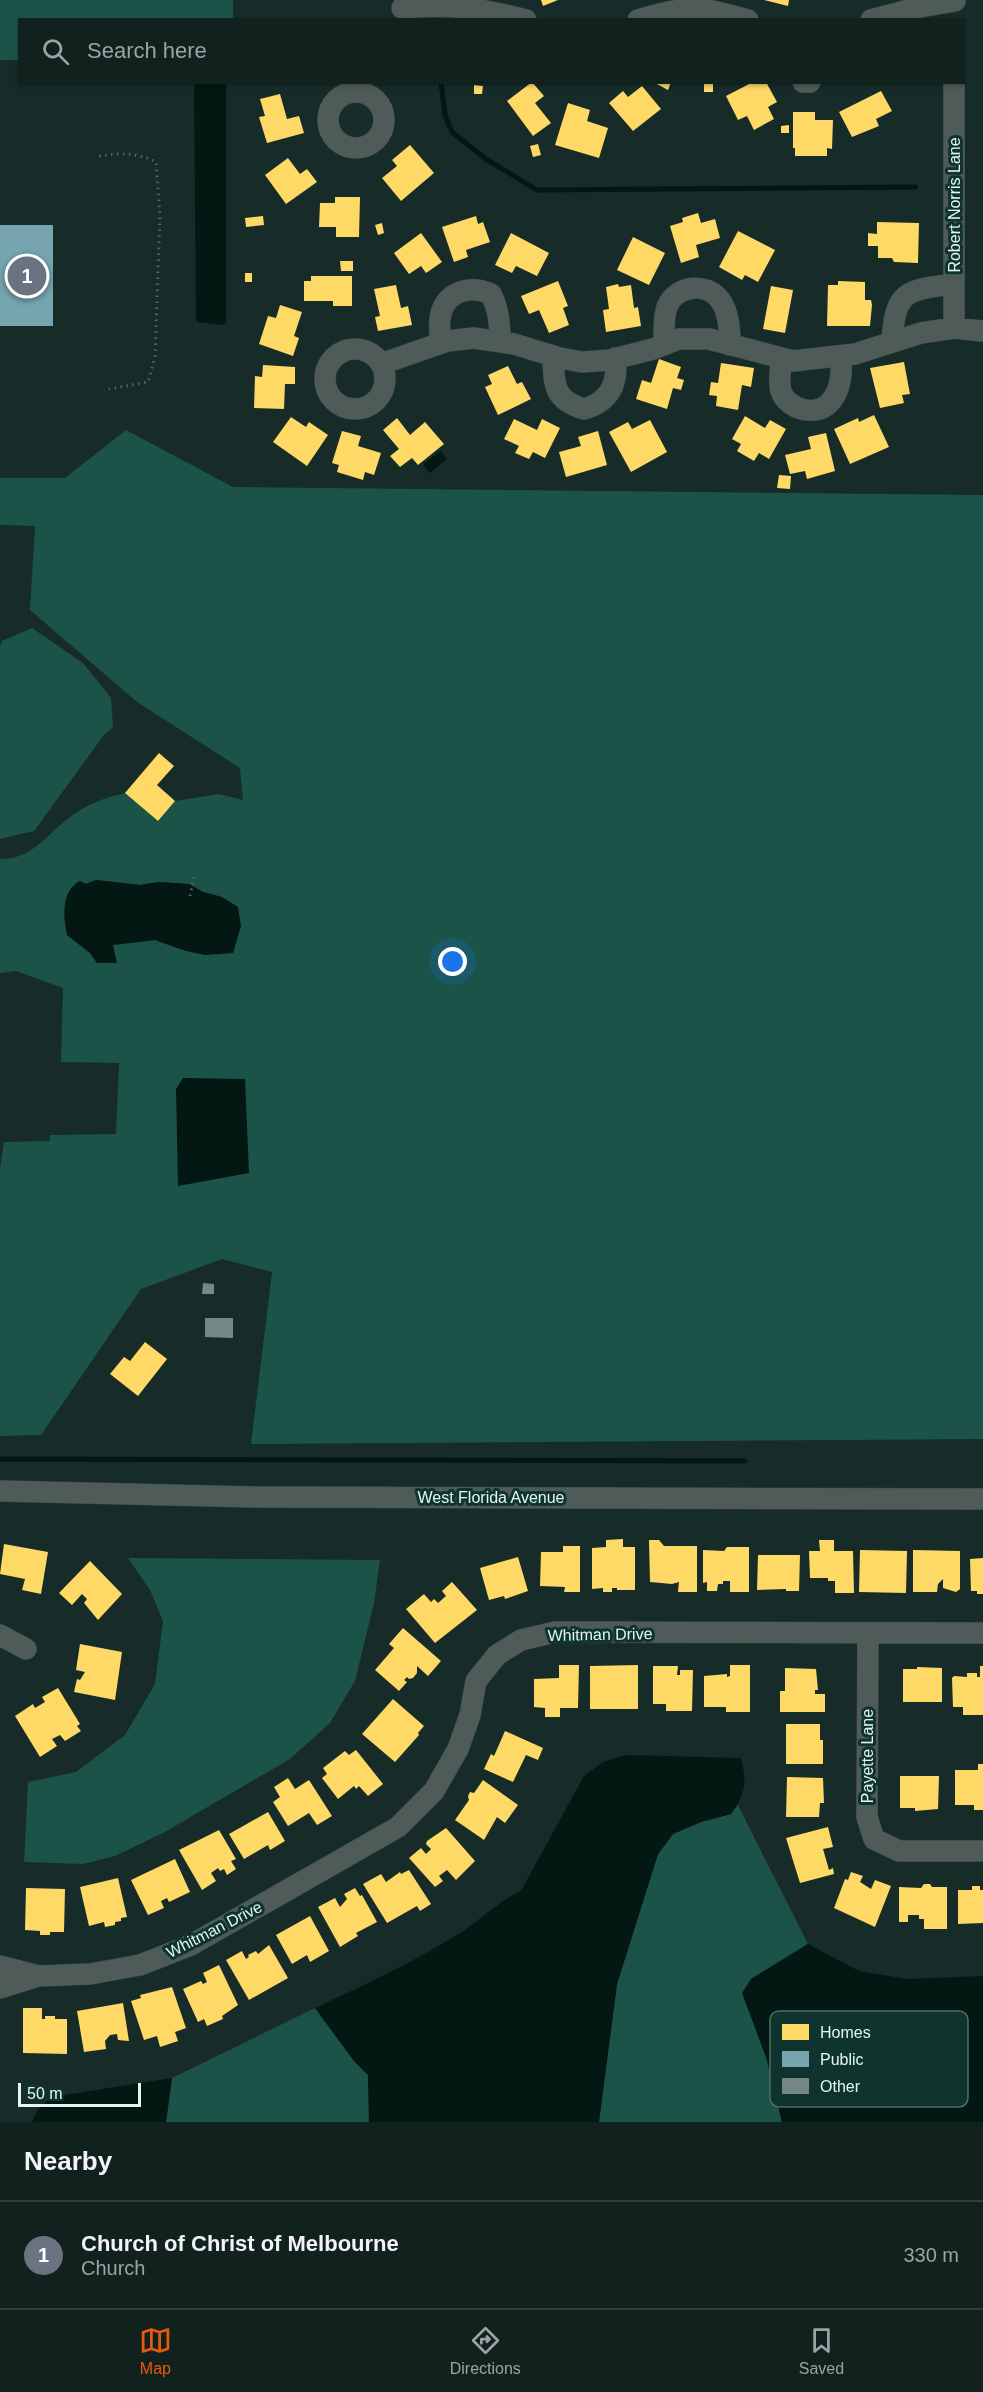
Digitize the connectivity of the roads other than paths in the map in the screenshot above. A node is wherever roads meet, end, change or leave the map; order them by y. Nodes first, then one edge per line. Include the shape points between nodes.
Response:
1 (439, 3) edge
2 (499, 6) edge
3 (665, 6) edge
4 (722, 6) edge
5 (895, 7) edge
6 (955, 7) edge
7 (400, 9) edge
8 (522, 18) edge
9 (642, 18) edge
10 (744, 18) edge
11 (875, 18) edge
12 (954, 84) edge
13 (954, 284) junction
14 (954, 328) junction
15 (983, 331) edge
16 (500, 342) junction
17 (892, 342) junction
18 (441, 343) junction
19 (664, 345) junction
20 (730, 345) junction
21 (553, 356) junction
22 (841, 356) junction
23 (615, 358) junction
24 (781, 358) junction
25 (381, 364) dead end
26 (0, 1491) edge
27 (983, 1500) edge
28 (868, 1633) junction
29 (983, 1634) edge
30 (0, 1635) edge
31 (26, 1649) dead end
32 (983, 1851) edge
33 (0, 1966) edge
34 (38, 1976) junction
35 (0, 1988) edge

1 - 2 street via 475,8
1 - 7 street
2 - 8 street
3 - 4 street
3 - 9 street
4 - 10 street
5 - 6 street
5 - 11 street
12 - 13 street, Robert Norris Lane
13 - 14 street, Robert Norris Lane
13 - 17 street via 912,291 903,298 893,315
14 - 15 street
14 - 17 street
16 - 18 street via 474,338
16 - 18 street via 500,324 491,294 473,289 456,293 444,305
16 - 21 street
17 - 22 street
18 - 25 street
19 - 20 street via 679,339 709,339
19 - 20 street via 666,310 672,298 690,288 713,292 721,302
19 - 23 street
20 - 24 street
21 - 23 street via 582,362
21 - 23 street via 558,393 563,400 584,410 612,391
22 - 24 street via 794,361
22 - 24 street via 840,377 832,400 813,410 791,405 785,399 780,388
26 - 27 street, West Florida Avenue via 254,1497
28 - 29 street, Whitman Drive
28 - 32 street, Payette Lane via 867,1817 874,1839 899,1851
28 - 34 street, Whitman Drive via 555,1632 521,1640 496,1655 476,1682 458,1749 434,1791 398,1827 191,1945 140,1965 90,1974
30 - 31 street
33 - 34 street, Whitman Drive
34 - 35 street, Whitman Drive

